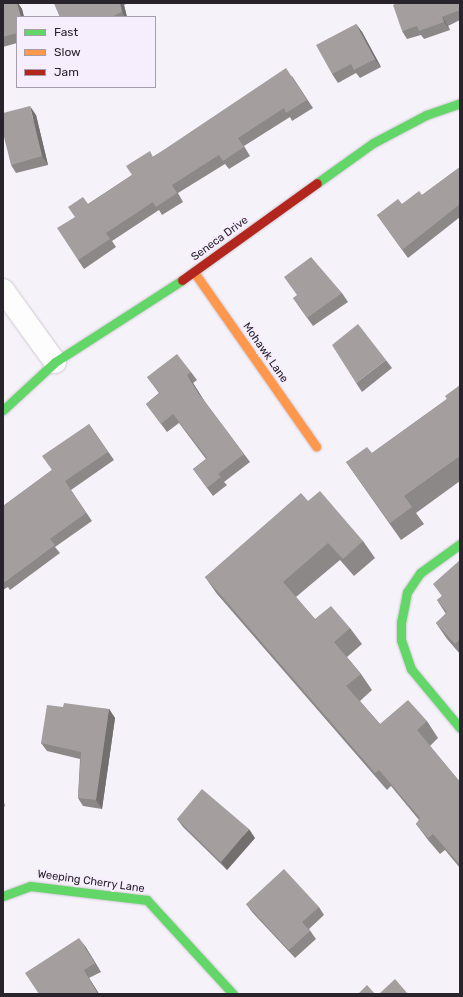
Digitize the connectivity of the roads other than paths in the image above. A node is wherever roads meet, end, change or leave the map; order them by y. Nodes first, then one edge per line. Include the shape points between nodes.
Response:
1 (460, 103) edge
2 (194, 272) junction
3 (3, 290) edge
4 (55, 362) junction
5 (3, 410) edge
6 (316, 446) dead end
7 (460, 544) edge
8 (460, 728) edge
9 (3, 896) edge
10 (233, 994) edge

1 - 2 street, Seneca Drive via 426,115 373,143
2 - 4 street, Seneca Drive
2 - 6 street, Mohawk Lane
3 - 4 street
4 - 5 street, Seneca Drive
7 - 8 street via 420,572 407,592 401,622 401,640 411,669
9 - 10 street, Weeping Cherry Lane via 30,886 147,900

